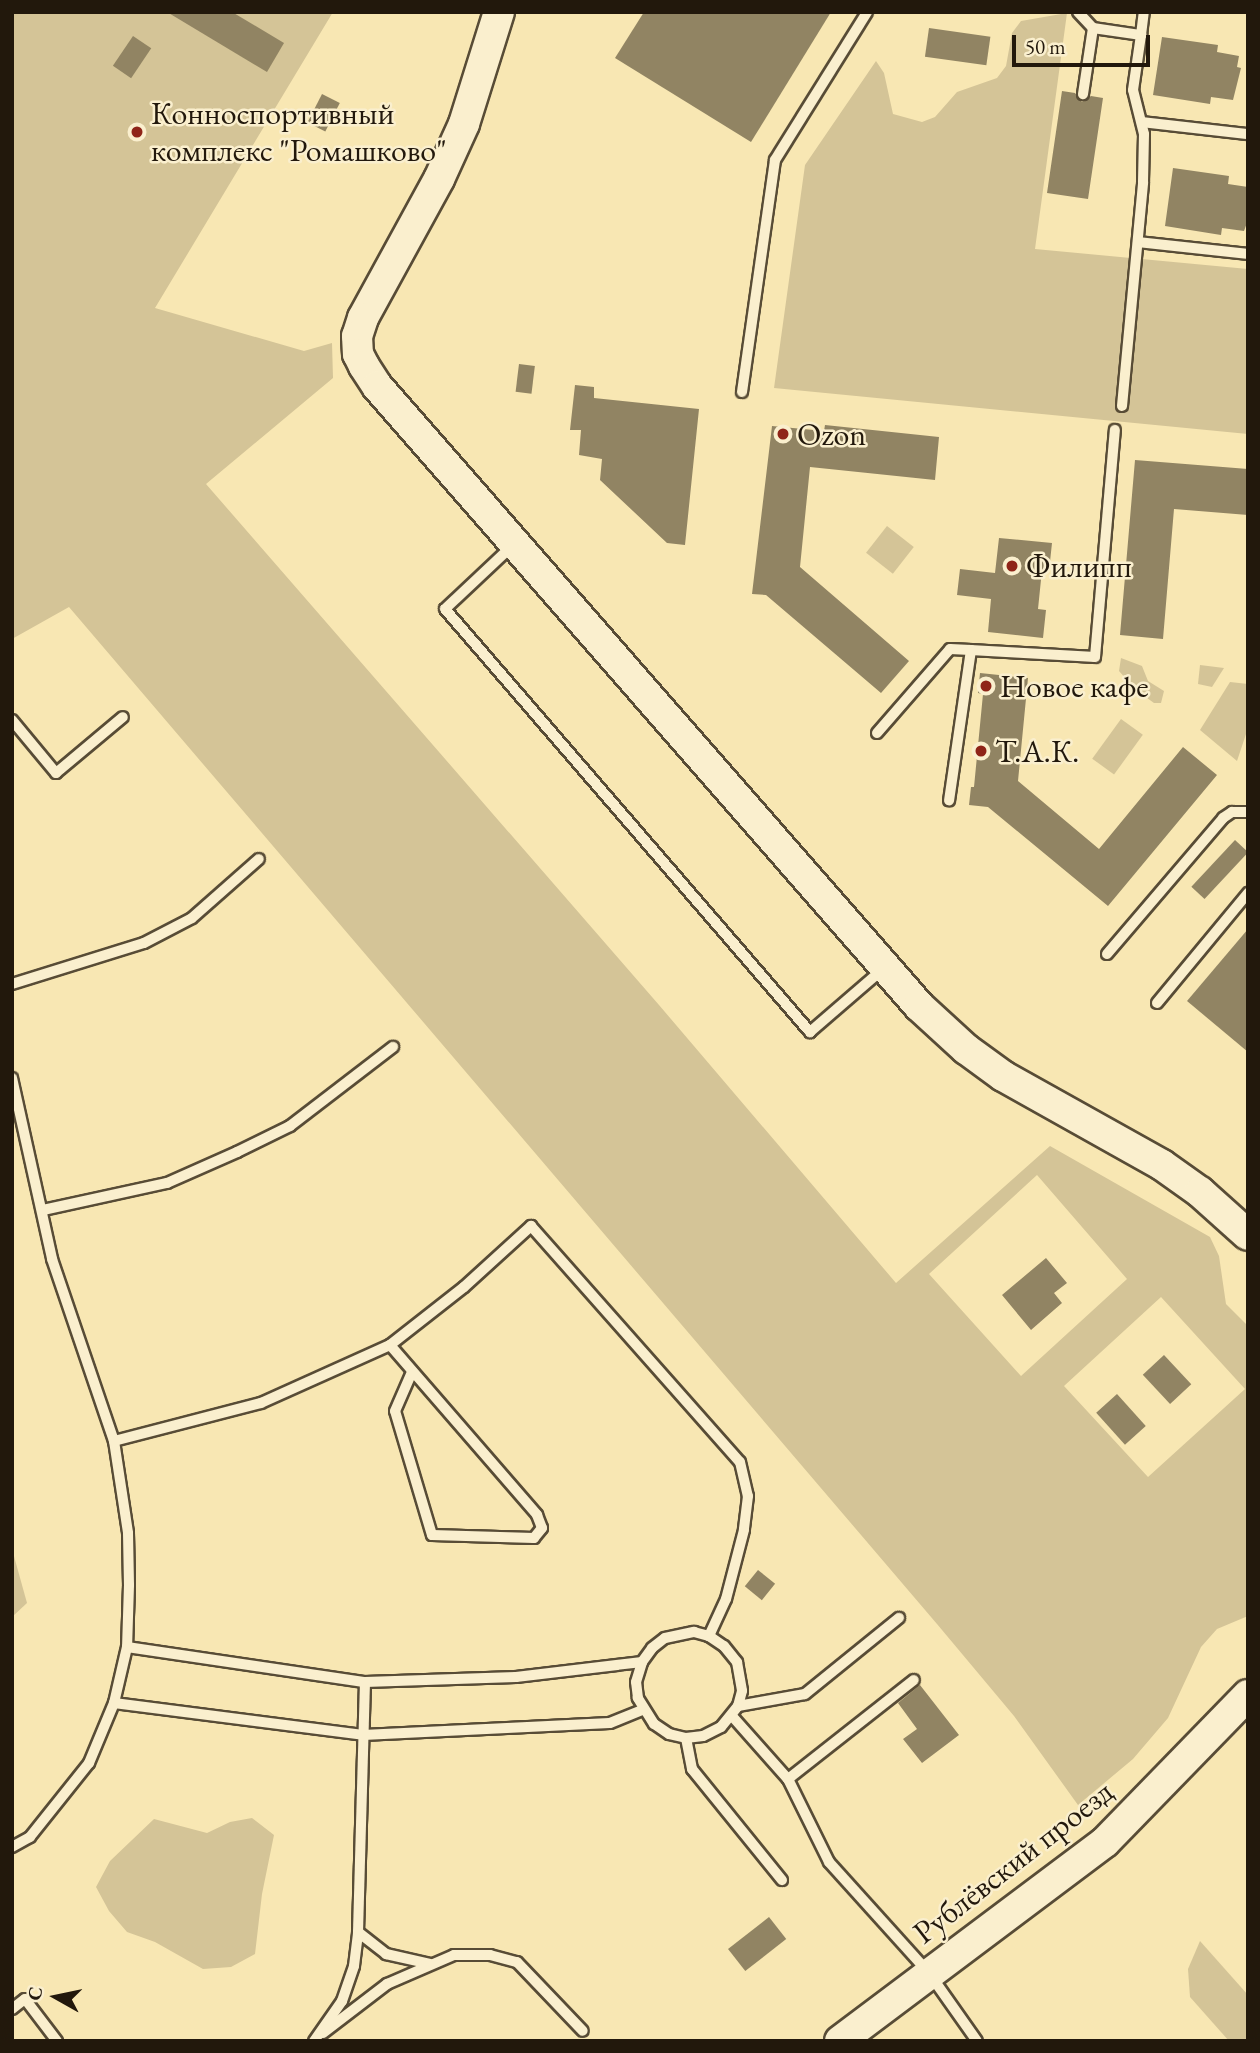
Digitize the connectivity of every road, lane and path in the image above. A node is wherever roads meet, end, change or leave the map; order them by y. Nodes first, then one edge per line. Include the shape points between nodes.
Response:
1 (499, 12) edge
2 (867, 12) edge
3 (1078, 12) edge
4 (1144, 12) edge
5 (1093, 28) junction
6 (1141, 35) junction
7 (1083, 94) dead end
8 (1142, 121) junction
9 (1248, 134) edge
10 (1138, 242) junction
11 (1248, 254) edge
12 (742, 392) dead end
13 (1122, 406) dead end
14 (1115, 430) dead end
15 (514, 543) junction
16 (971, 650) junction
17 (123, 717) dead end
18 (12, 720) edge
19 (877, 733) dead end
20 (949, 800) dead end
21 (1248, 812) edge
22 (259, 859) dead end
23 (1248, 893) edge
24 (1107, 954) dead end
25 (885, 967) junction
26 (12, 984) edge
27 (1157, 1003) dead end
28 (393, 1047) dead end
29 (12, 1078) edge
30 (43, 1210) junction
31 (1248, 1235) edge
32 (390, 1345) junction
33 (412, 1373) junction
34 (114, 1441) junction
35 (899, 1618) dead end
36 (709, 1636) junction
37 (127, 1647) junction
38 (642, 1662) junction
39 (914, 1680) dead end
40 (365, 1682) junction
41 (1248, 1695) edge
42 (114, 1703) junction
43 (643, 1710) junction
44 (735, 1711) junction
45 (363, 1735) junction
46 (686, 1738) junction
47 (788, 1779) junction
48 (12, 1847) edge
49 (782, 1880) dead end
50 (358, 1932) junction
51 (430, 1964) junction
52 (929, 1973) junction
53 (12, 2009) edge
54 (583, 2031) dead end
55 (313, 2040) edge
56 (57, 2041) edge
57 (840, 2041) edge
58 (977, 2041) edge

1 - 15 street via 464,124 357,336 358,354 377,386
2 - 12 lane via 775,160
3 - 5 lane
4 - 6 lane
5 - 6 lane
5 - 7 lane
6 - 8 lane via 1133,90
8 - 9 lane
8 - 10 lane
10 - 11 lane
10 - 13 lane
14 - 16 lane via 1095,657
15 - 25 street
15 - 25 lane via 446,609 810,1032
16 - 19 lane via 950,649
16 - 20 lane
17 - 18 lane via 56,773
21 - 24 lane via 1237,811 1223,818
22 - 26 lane via 192,918 144,943
23 - 27 lane
25 - 31 street via 965,1049 1054,1106 1162,1164
28 - 30 lane via 290,1126 237,1152 167,1183
29 - 30 lane
30 - 34 lane via 52,1259
32 - 33 lane
32 - 34 lane via 261,1403
32 - 36 lane via 531,1226 740,1462 748,1496 744,1530 726,1599
33 - 33 lane via 537,1515 542,1528 534,1538 432,1535 395,1410
34 - 37 lane via 128,1533
35 - 44 lane via 805,1694
36 - 38 lane via 680,1633 665,1638
36 - 44 lane via 737,1662 742,1691
37 - 40 lane
37 - 42 lane
38 - 40 lane via 516,1677
38 - 43 lane via 636,1682
39 - 47 lane
40 - 45 lane
41 - 52 street, Рублёвский проезд via 1105,1842
42 - 45 lane
42 - 48 lane via 89,1763 30,1837
43 - 45 lane via 610,1723
43 - 46 lane via 669,1734
44 - 46 lane via 721,1727
44 - 47 lane
45 - 50 lane
46 - 49 lane via 692,1769
47 - 52 lane via 829,1862
50 - 51 lane via 386,1954
50 - 55 lane via 354,1966 342,2001
51 - 54 lane via 454,1955 490,1955 517,1962
51 - 55 lane via 387,1984
52 - 57 street, Рублёвский проезд
52 - 58 lane
53 - 56 lane via 25,1999

